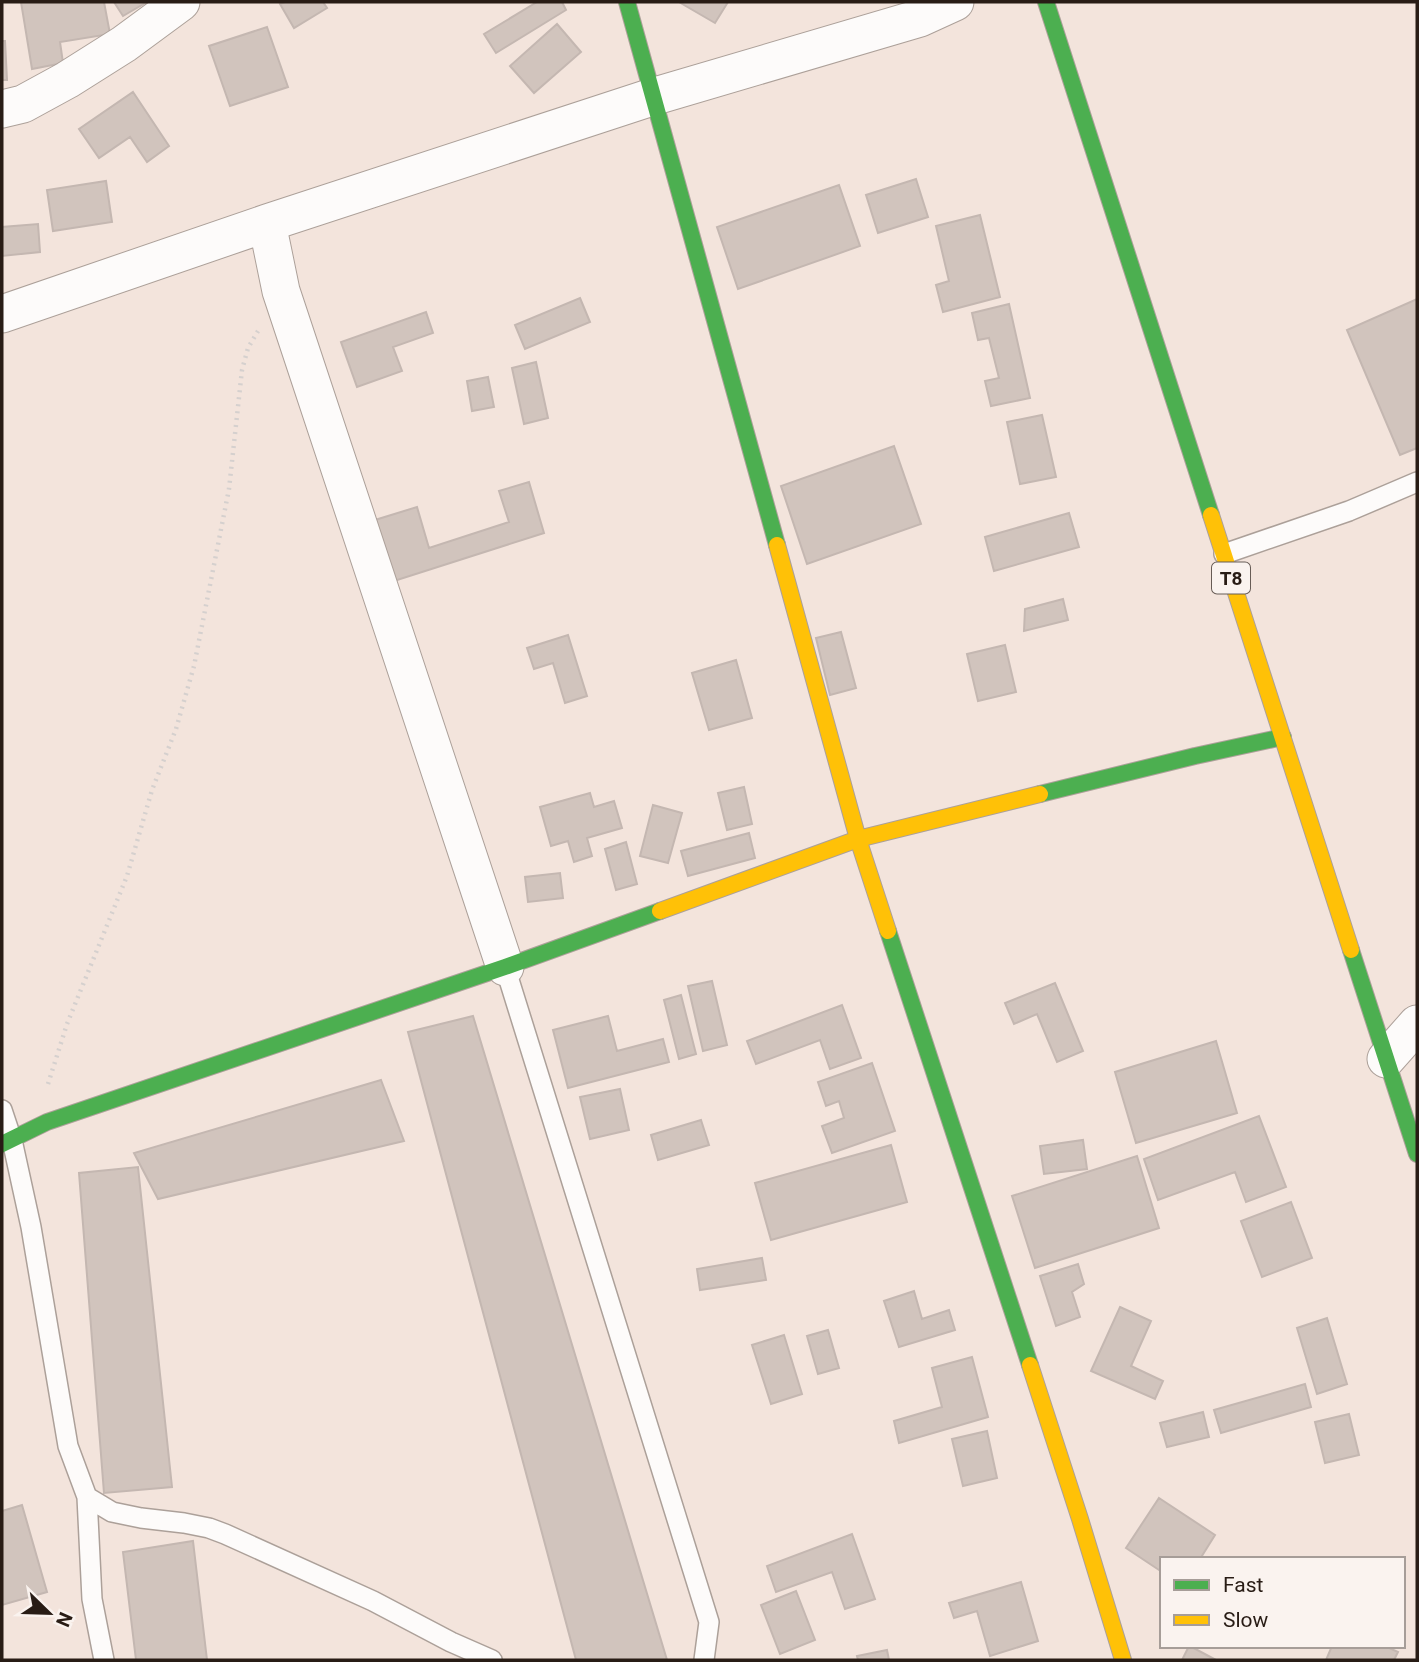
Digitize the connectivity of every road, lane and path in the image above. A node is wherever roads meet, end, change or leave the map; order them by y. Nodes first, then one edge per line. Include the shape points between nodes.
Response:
1 (181, 2) edge
2 (627, 2) edge
3 (955, 2) edge
4 (1046, 2) edge
5 (652, 97) junction
6 (2, 109) edge
7 (267, 223) junction
8 (281, 291) junction
9 (2, 314) edge
10 (1417, 482) edge
11 (1224, 555) junction
12 (1283, 737) junction
13 (858, 838) junction
14 (505, 967) junction
15 (1417, 1024) edge
16 (1387, 1059) junction
17 (2, 1110) edge
18 (36, 1127) junction
19 (7, 1142) edge
20 (1417, 1154) edge
21 (87, 1497) junction
22 (103, 1660) edge
23 (492, 1660) edge
24 (704, 1660) edge
25 (1122, 1660) edge

1 - 6 street via 67,80 23,104
2 - 5 main road
3 - 5 street via 919,18
4 - 11 main road, T8
5 - 7 street
5 - 13 main road
7 - 8 street
7 - 9 street
8 - 14 street
8 - 18 path via 248,348 242,370 229,489 194,666 176,729 127,876 66,1024
10 - 11 lane
11 - 12 main road, T8
12 - 13 main road
12 - 16 main road, T8
13 - 14 main road
13 - 25 main road
14 - 18 main road
14 - 24 lane via 709,1622
15 - 16 street
16 - 20 main road, T8
17 - 19 lane
18 - 19 main road
19 - 21 lane via 31,1227 68,1446
21 - 22 lane via 93,1599
21 - 23 lane via 112,1512 225,1534

